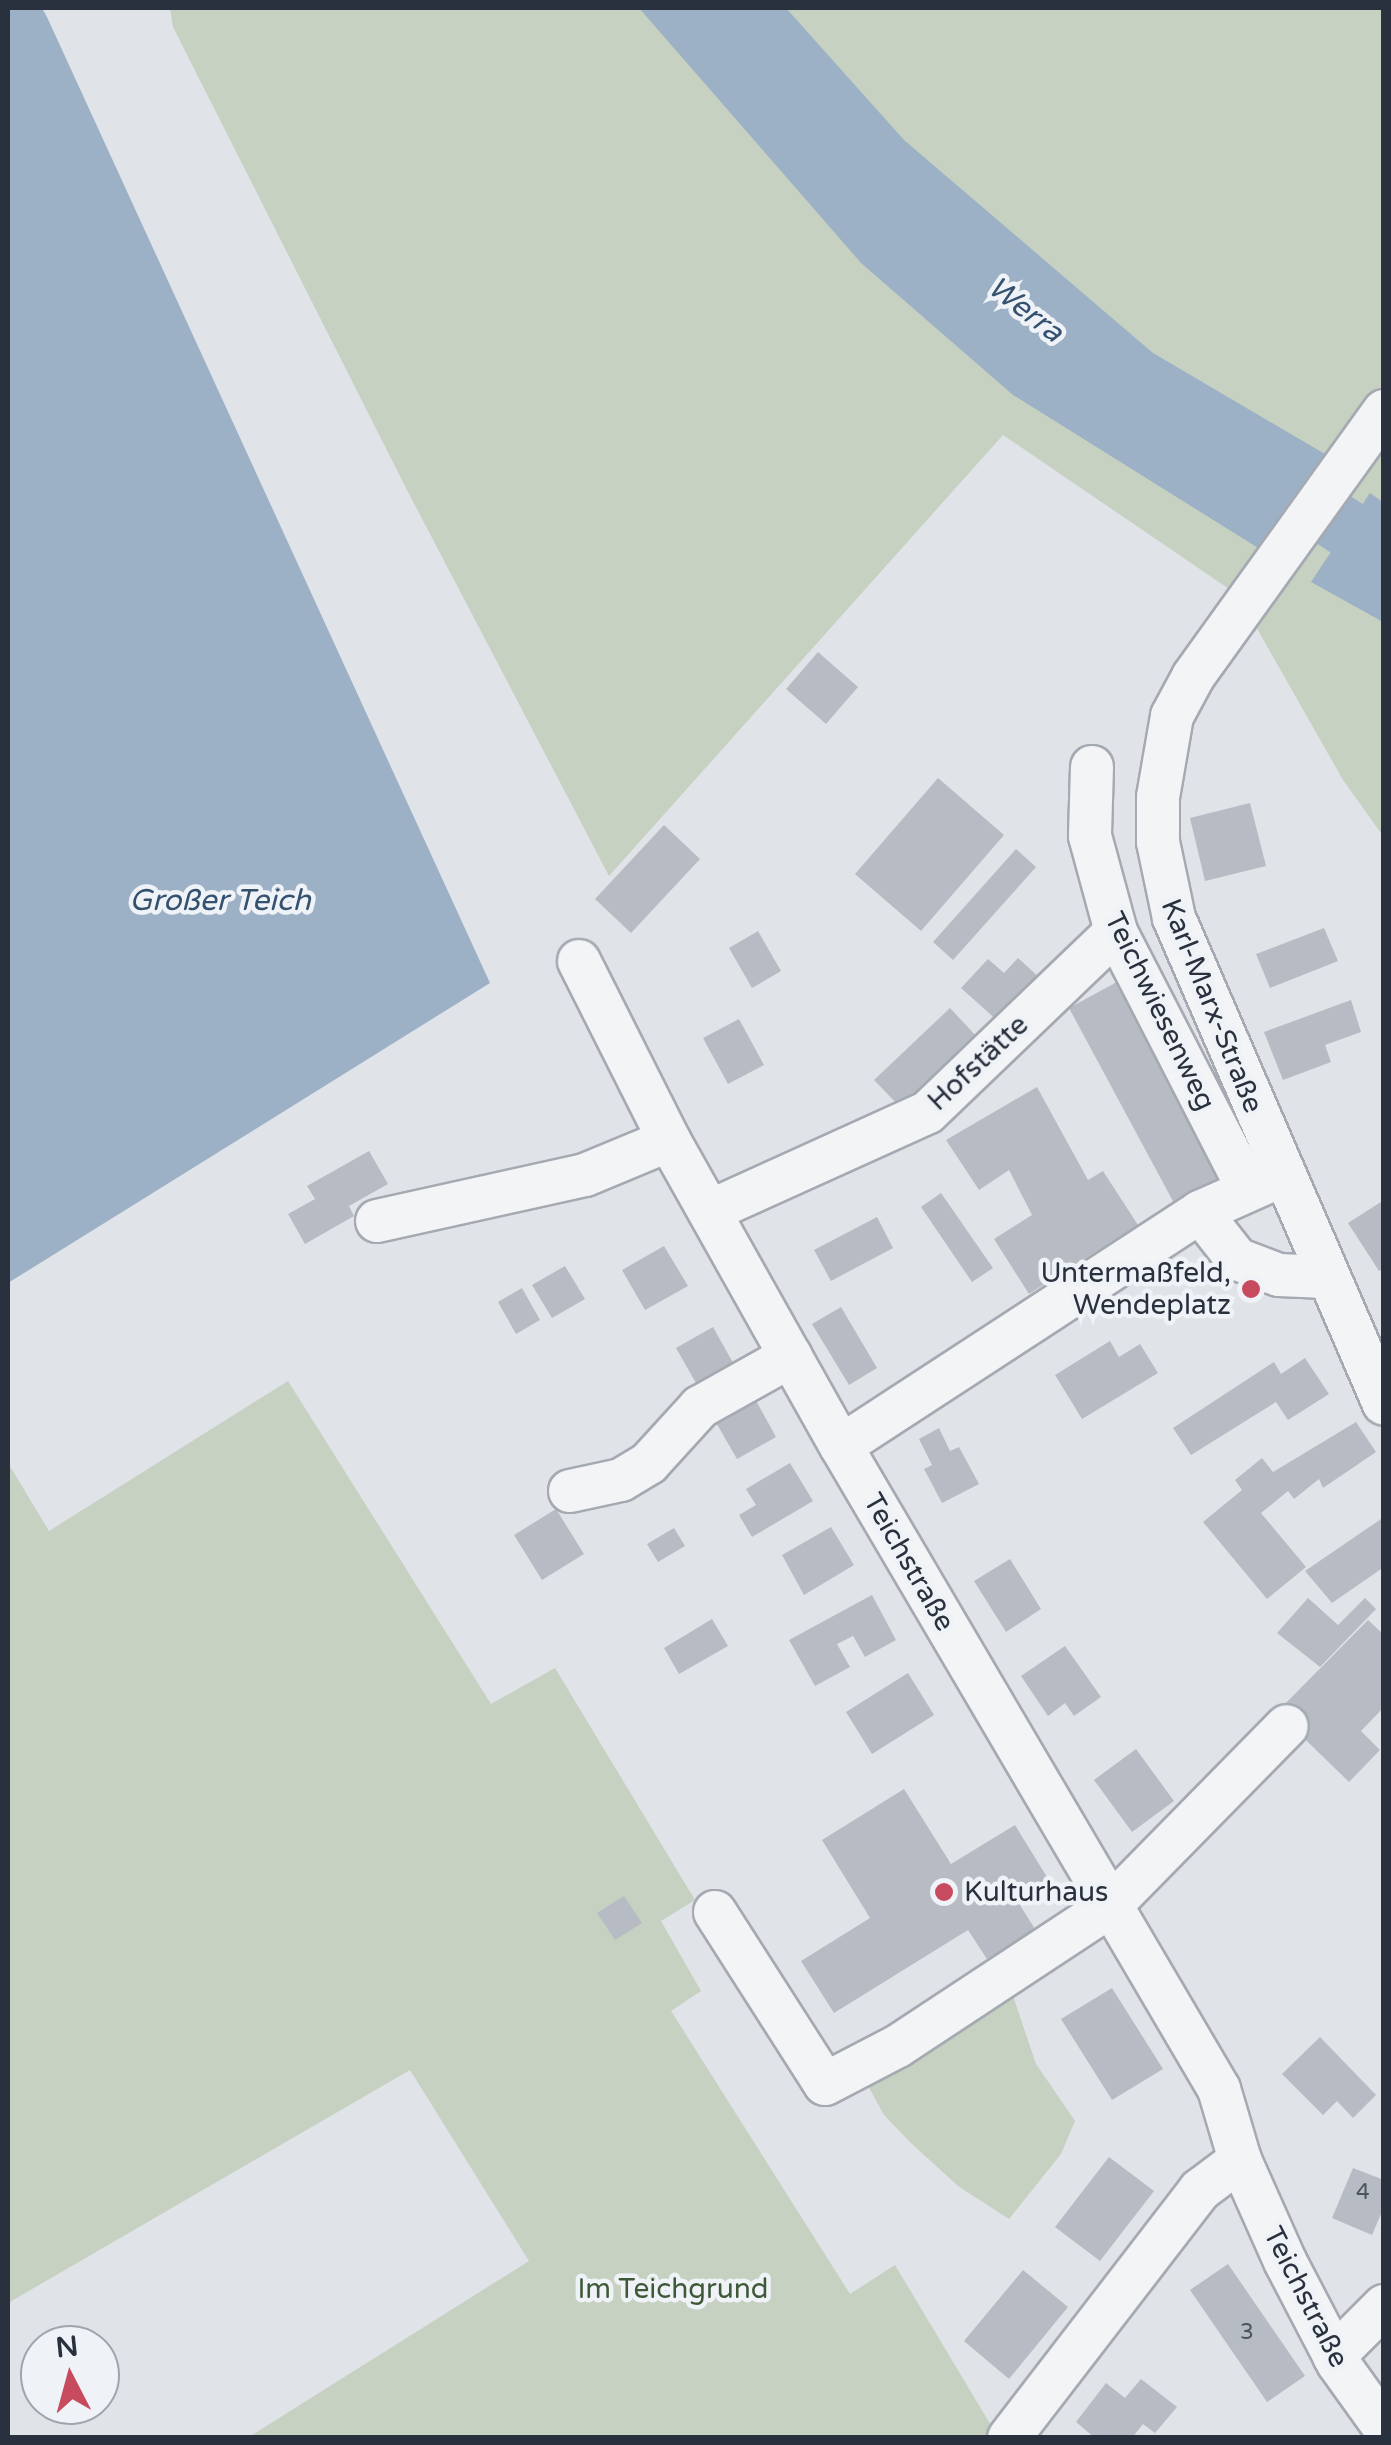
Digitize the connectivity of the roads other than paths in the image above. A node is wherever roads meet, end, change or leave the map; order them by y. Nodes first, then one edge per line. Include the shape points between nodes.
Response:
1 (1384, 411) edge
2 (1092, 767) dead end
3 (1116, 932) junction
4 (579, 961) dead end
5 (669, 1140) junction
6 (1264, 1183) junction
7 (710, 1211) junction
8 (1200, 1212) junction
9 (376, 1221) dead end
10 (1325, 1278) junction
11 (791, 1356) junction
12 (1384, 1404) edge
13 (841, 1446) junction
14 (570, 1491) dead end
15 (1287, 1726) dead end
16 (1110, 1906) junction
17 (715, 1912) dead end
18 (1240, 2160) junction
19 (1384, 2306) edge
20 (1334, 2356) junction
21 (1384, 2427) edge
22 (1009, 2438) edge

1 - 6 street, Karl-Marx-Straße via 1193,677 1172,716 1163,757 1158,842 1164,884
2 - 3 street, Teichwiesenweg via 1090,836
3 - 6 street, Teichwiesenweg
3 - 7 street, Hofstätte via 928,1112
4 - 5 street, Teichstraße
5 - 7 street, Teichstraße
5 - 9 street via 584,1176
6 - 8 street
6 - 10 street, Karl-Marx-Straße
7 - 11 street, Teichstraße
8 - 10 street via 1221,1244 1248,1264 1302,1280
8 - 13 street
10 - 12 street, Karl-Marx-Straße
11 - 13 street, Teichstraße
11 - 14 street via 700,1407 649,1463 620,1480
13 - 16 street, Teichstraße
15 - 16 street
16 - 17 street via 898,2046 825,2084
16 - 18 street, Teichstraße via 1219,2089
18 - 20 street, Teichstraße
18 - 22 street via 1200,2190
19 - 20 street
20 - 21 street, Teichstraße

